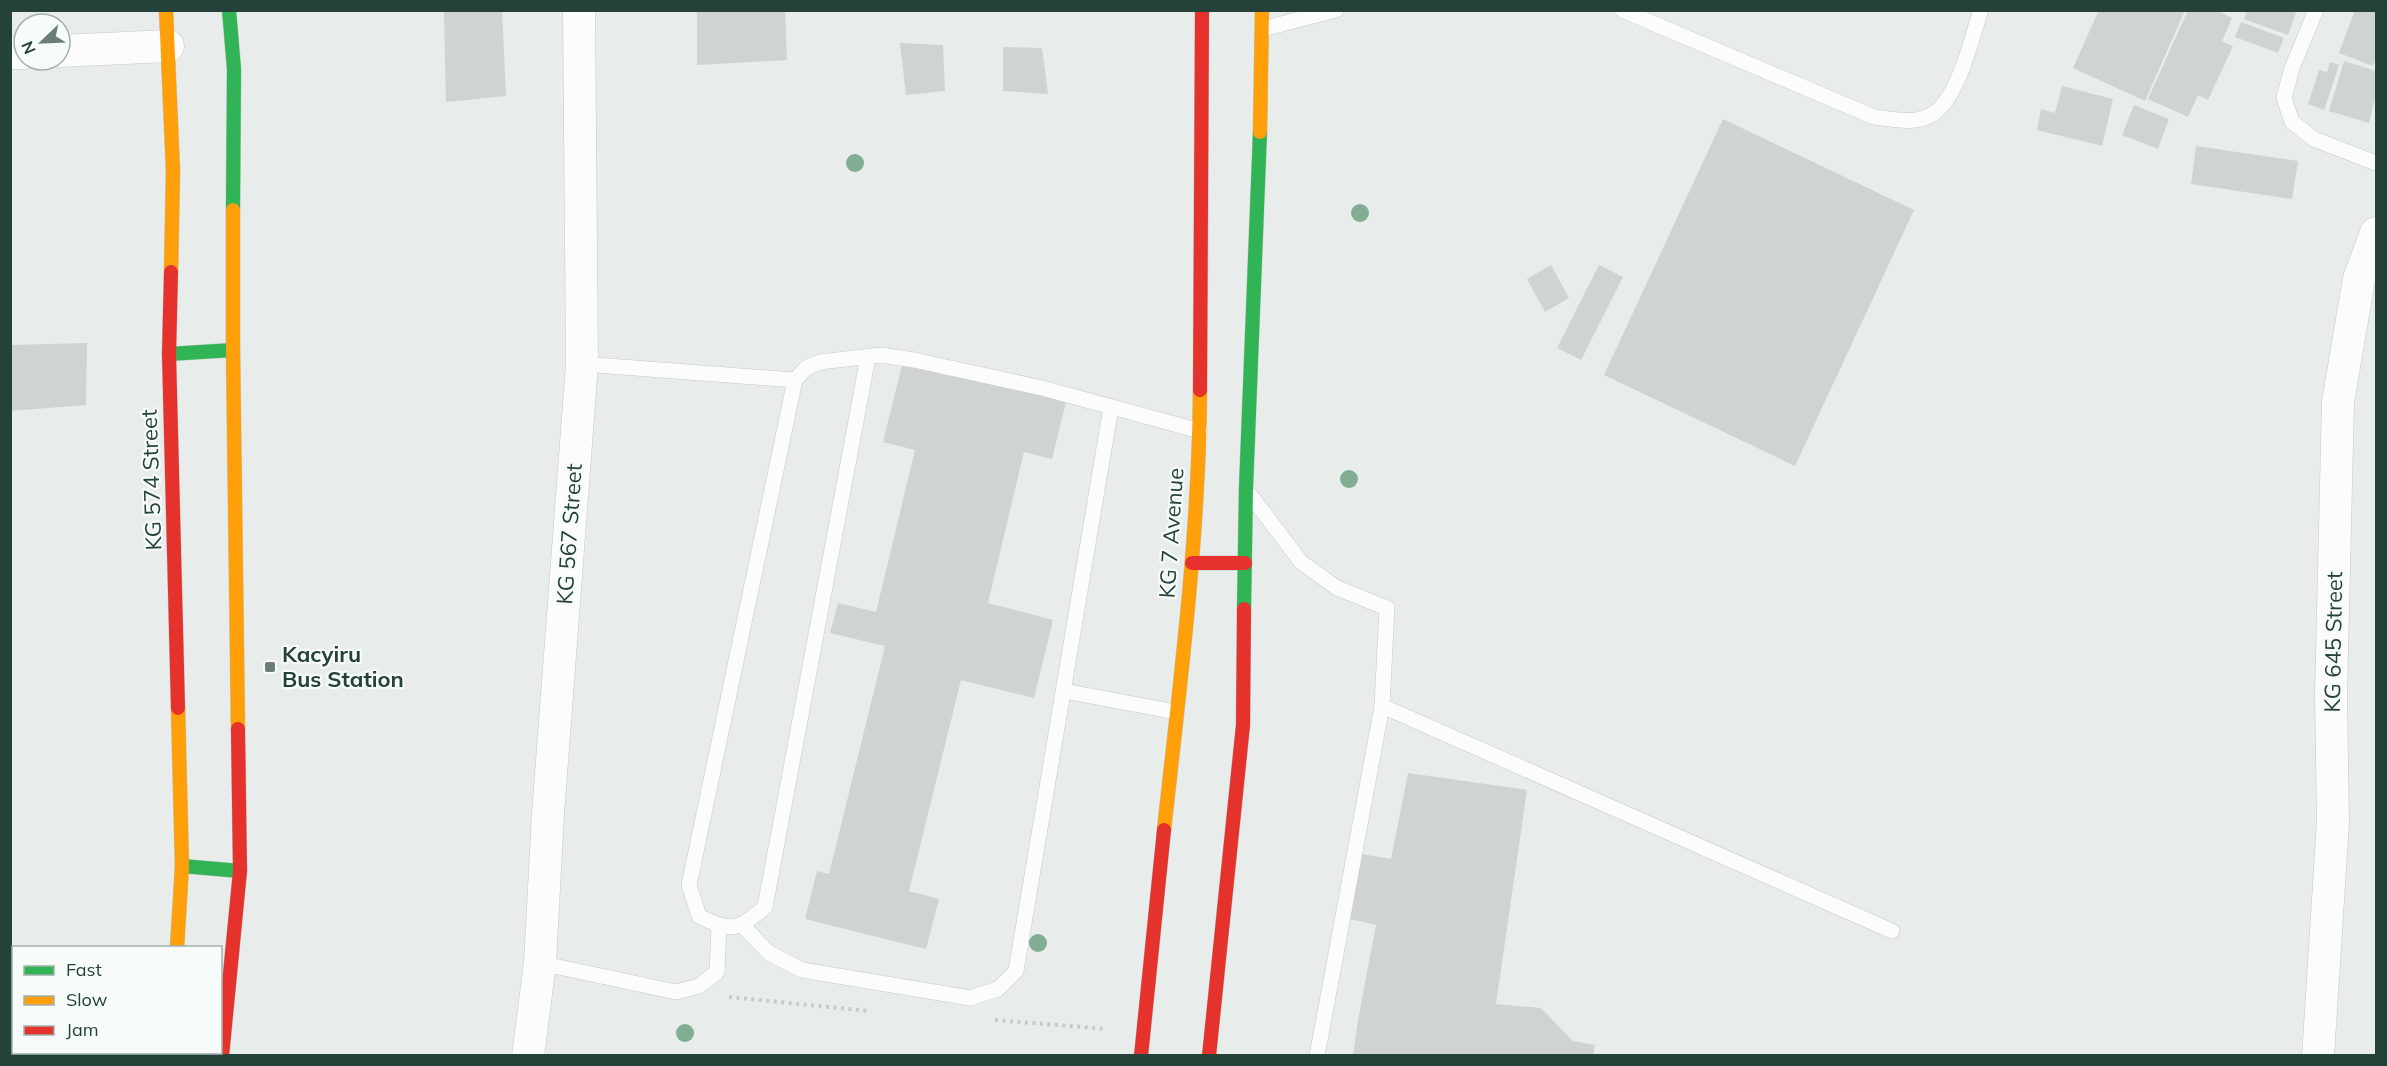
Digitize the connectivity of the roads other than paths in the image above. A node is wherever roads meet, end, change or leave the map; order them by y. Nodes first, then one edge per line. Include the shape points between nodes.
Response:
1 (166, 10) edge
2 (229, 10) edge
3 (579, 10) edge
4 (1202, 10) edge
5 (1262, 10) edge
6 (1336, 10) edge
7 (1622, 10) edge
8 (1982, 10) edge
9 (2316, 10) edge
10 (1262, 29) junction
11 (168, 46) junction
12 (72, 50) edge
13 (2376, 163) edge
14 (2376, 232) edge
15 (232, 350) junction
16 (169, 354) junction
17 (868, 357) junction
18 (582, 364) junction
19 (795, 380) junction
20 (1111, 406) junction
21 (1200, 431) junction
22 (1246, 488) junction
23 (1192, 563) junction
24 (1245, 563) junction
25 (1064, 691) junction
26 (1382, 706) junction
27 (1176, 712) junction
28 (182, 866) junction
29 (240, 871) junction
30 (744, 926) junction
31 (720, 927) junction
32 (1892, 931) dead end
33 (177, 946) edge
34 (540, 963) junction
35 (222, 1056) edge
36 (528, 1056) edge
37 (1141, 1056) edge
38 (1209, 1056) edge
39 (1317, 1056) edge
40 (2318, 1056) edge

1 - 11 main road, KG 574 Street
2 - 15 main road via 234,69
3 - 18 street, KG 567 Street
4 - 21 main road, KG 7 Avenue
5 - 10 main road
6 - 10 lane
7 - 8 lane via 1874,117 1905,121 1932,114 1952,93
9 - 13 lane via 2284,98 2292,122 2314,140
10 - 22 main road
11 - 12 street
11 - 16 main road, KG 574 Street via 173,171
14 - 40 street, KG 645 Street via 2359,279 2338,402 2331,694 2333,822
15 - 16 main road
15 - 29 main road
16 - 28 main road, KG 574 Street
17 - 19 lane via 820,362 806,368
17 - 20 lane via 914,360
17 - 30 lane via 765,907
18 - 19 lane
18 - 34 street, KG 567 Street
19 - 31 lane via 688,885 699,916
20 - 21 lane
20 - 25 lane
21 - 23 main road, KG 7 Avenue
22 - 24 main road
22 - 26 lane via 1301,561 1337,588 1387,608
23 - 24 main road
23 - 27 main road, KG 7 Avenue
24 - 38 main road via 1243,725
25 - 27 lane
25 - 30 lane via 1016,971 998,989 970,998 802,970 769,953
26 - 32 lane
26 - 39 lane
27 - 37 main road, KG 7 Avenue
28 - 29 main road
28 - 33 main road, KG 574 Street
29 - 35 main road
30 - 31 lane
31 - 34 lane via 717,972 699,986 676,992
34 - 36 street, KG 567 Street

